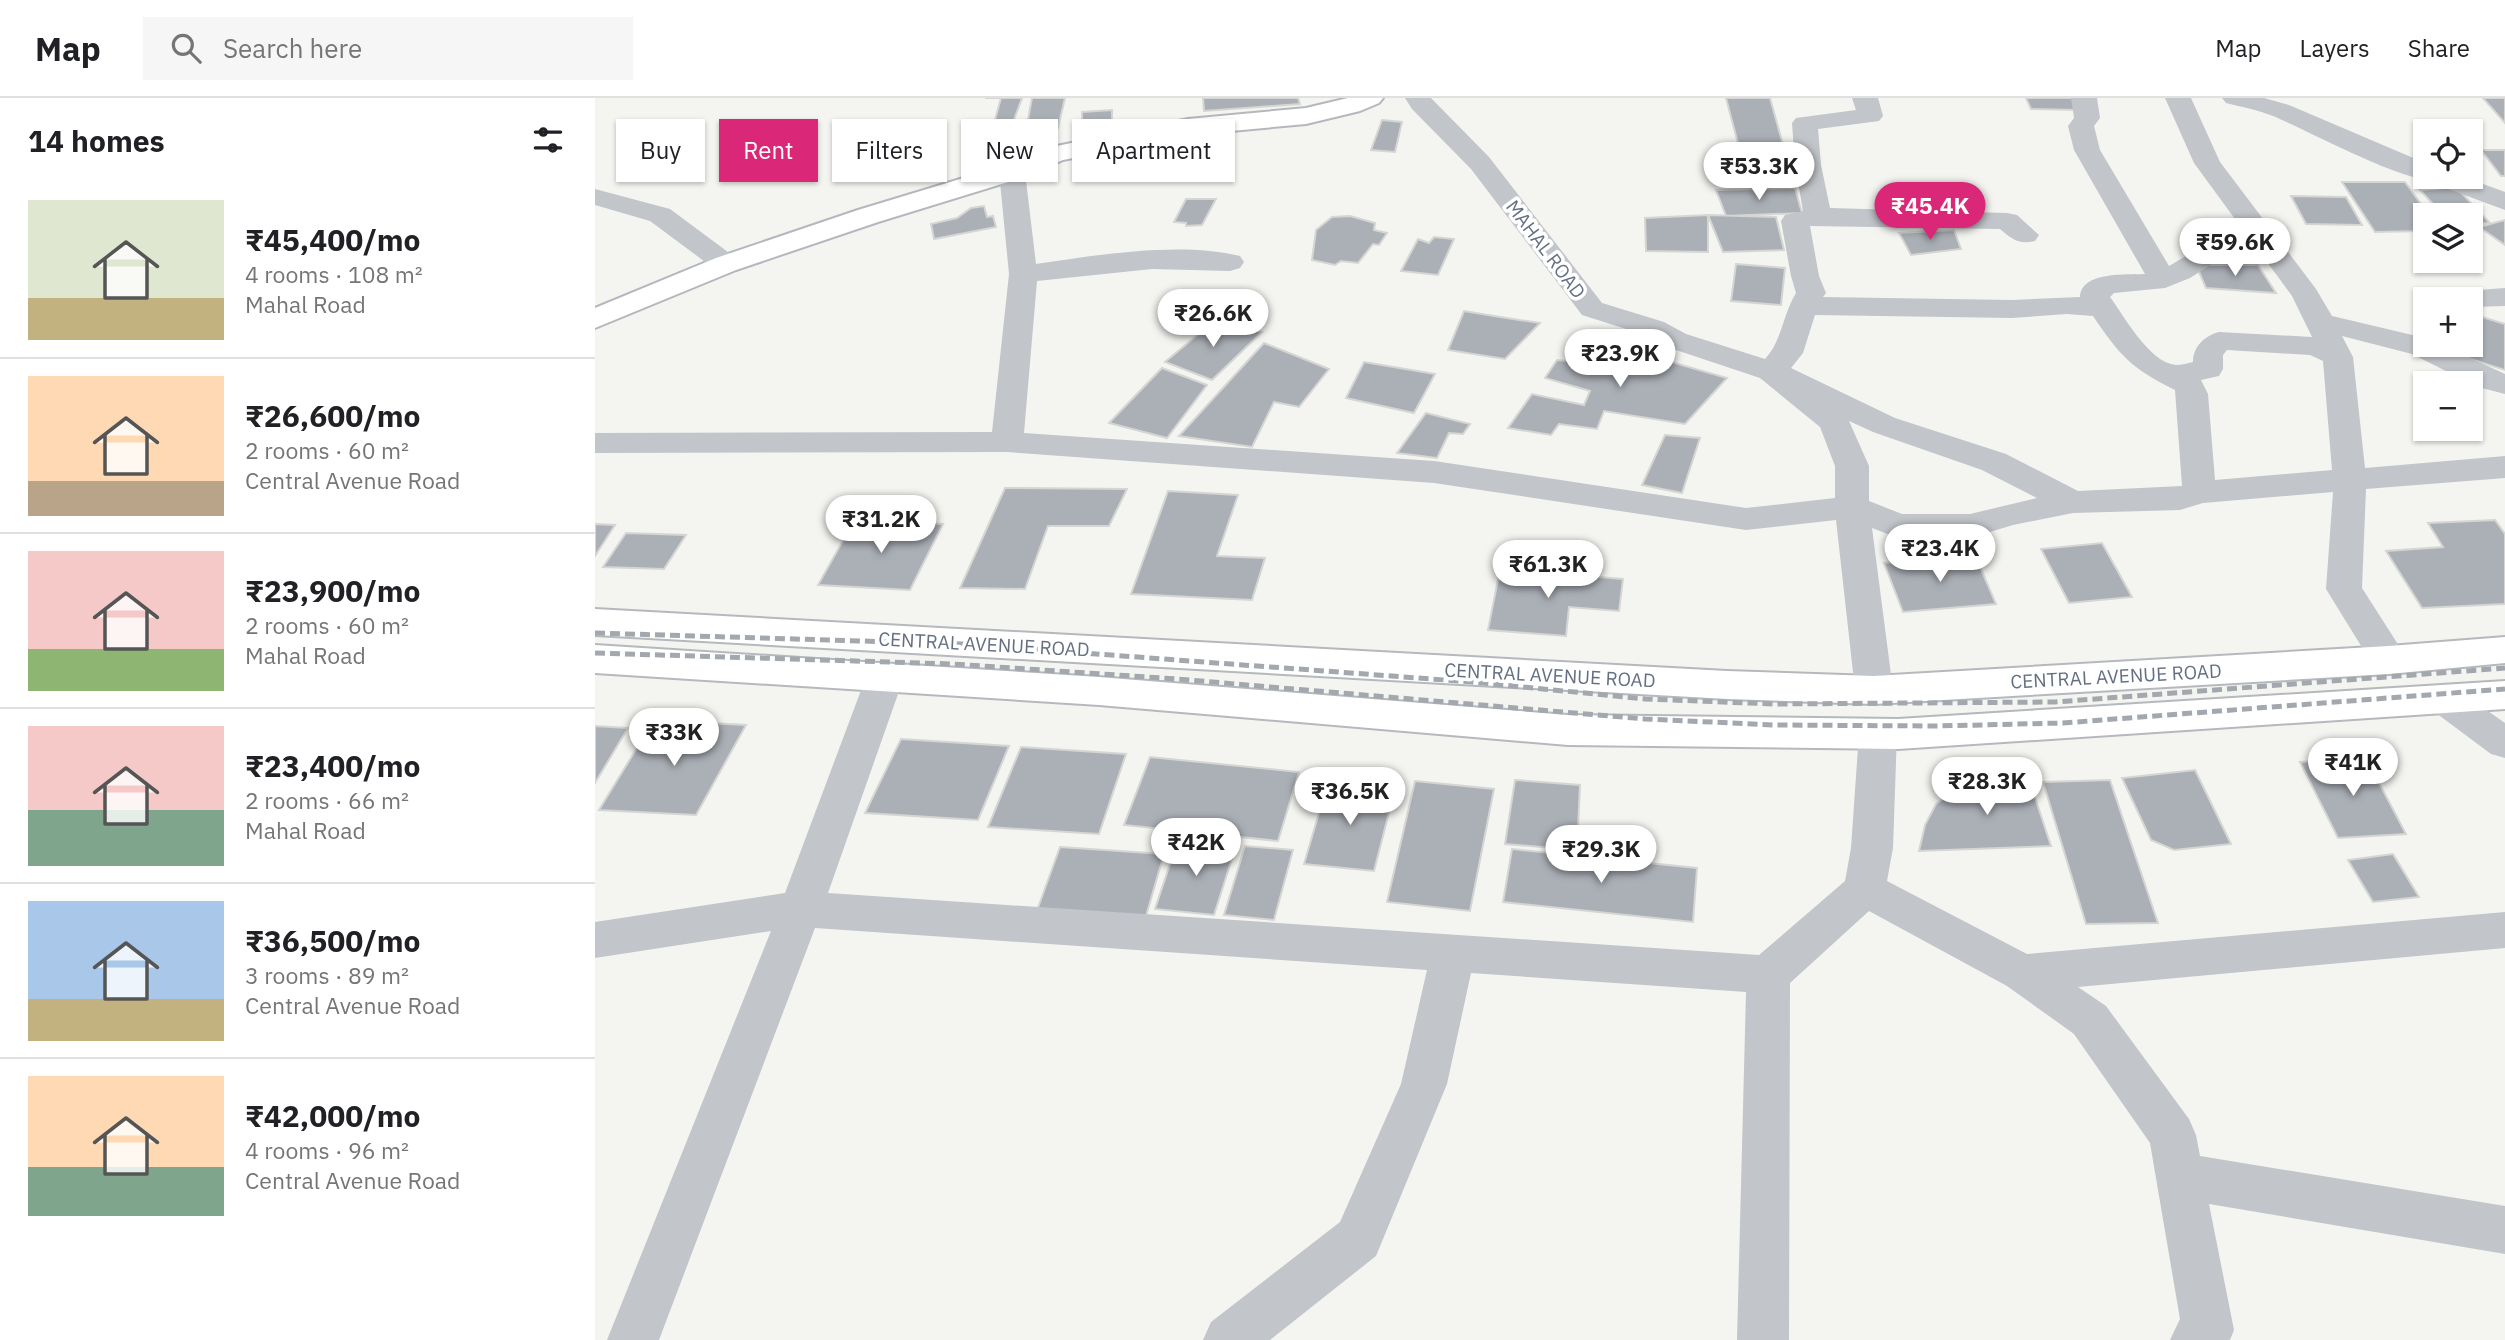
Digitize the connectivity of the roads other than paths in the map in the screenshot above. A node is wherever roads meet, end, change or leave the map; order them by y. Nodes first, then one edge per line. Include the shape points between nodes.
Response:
1 (1370, 98) edge
2 (1418, 98) edge
3 (1865, 98) edge
4 (2084, 98) edge
5 (2178, 98) edge
6 (2235, 98) edge
7 (1058, 156) edge
8 (2413, 168) edge
9 (979, 182) edge
10 (1013, 182) edge
11 (2472, 189) edge
12 (595, 197) edge
13 (2505, 202) edge
14 (1818, 216) junction
15 (2025, 235) dead end
16 (2274, 253) junction
17 (1230, 262) dead end
18 (726, 264) junction
19 (1023, 274) junction
20 (2162, 279) junction
21 (2505, 297) edge
22 (2483, 298) edge
23 (1803, 306) junction
24 (2104, 308) junction
25 (595, 319) edge
26 (2320, 322) junction
27 (2413, 342) edge
28 (2449, 357) edge
29 (2338, 358) junction
30 (1771, 371) junction
31 (2172, 375) junction
32 (2505, 384) edge
33 (1007, 442) junction
34 (595, 443) edge
35 (2505, 467) edge
36 (2350, 481) junction
37 (2199, 492) junction
38 (2073, 502) junction
39 (1852, 507) junction
40 (595, 622) edge
41 (2505, 650) edge
42 (595, 659) edge
43 (2389, 660) junction
44 (885, 677) junction
45 (1874, 690) junction
46 (2505, 695) edge
47 (2445, 700) junction
48 (1878, 733) junction
49 (2505, 743) edge
50 (1865, 889) junction
51 (801, 909) junction
52 (2505, 930) edge
53 (595, 940) edge
54 (1453, 954) junction
55 (2023, 973) junction
56 (1768, 975) junction
57 (2180, 1176) junction
58 (2505, 1230) edge
59 (633, 1340) edge
60 (1229, 1340) edge
61 (1763, 1340) edge
62 (2196, 1340) edge

1 - 7 main road via 1306,116 1188,127
2 - 30 street, MAHAL ROAD via 1480,163 1592,309
3 - 14 street via 1870,116 1805,123
4 - 20 street via 2087,118 2081,126 2087,150
5 - 16 street via 2207,163
6 - 8 street via 2280,110
9 - 18 main road
10 - 19 street
11 - 13 street
12 - 18 street via 660,215
14 - 15 street via 2007,221
14 - 23 street via 1795,221 1811,293
16 - 20 street via 2206,256
16 - 26 street
17 - 19 street via 1182,257 1110,261
18 - 25 main road
19 - 33 street
20 - 24 street via 2099,289 2095,298
21 - 22 street
23 - 24 street
23 - 30 street via 1788,353
24 - 31 street via 2122,337 2148,364
26 - 27 street
26 - 29 street
28 - 32 street
29 - 31 street via 2316,346 2219,341 2208,353 2208,369
29 - 36 street
30 - 38 street via 1860,415 1994,462
30 - 39 street, MAHAL ROAD via 1835,422 1852,467
31 - 37 street via 2188,384 2192,394
33 - 34 street
33 - 39 street via 1434,472 1746,519
35 - 36 street
36 - 37 street
36 - 43 street via 2344,589
37 - 38 street via 2180,499
38 - 39 street via 1971,526 1898,526
39 - 45 street, MAHAL ROAD
40 - 45 main road, CENTRAL AVENUE ROAD
41 - 43 main road, CENTRAL AVENUE ROAD
42 - 44 main road
43 - 45 main road, CENTRAL AVENUE ROAD
44 - 48 main road via 1568,730
44 - 51 street
45 - 48 main road
46 - 47 main road
47 - 48 main road
47 - 49 street
48 - 50 street via 1872,848
50 - 55 street
50 - 56 street
51 - 53 street
51 - 54 street
51 - 59 street
52 - 55 street
54 - 56 street
54 - 60 street via 1424,1084 1358,1239
55 - 57 street via 2089,1020 2172,1135
56 - 61 street
57 - 58 street
57 - 62 street via 2209,1330

